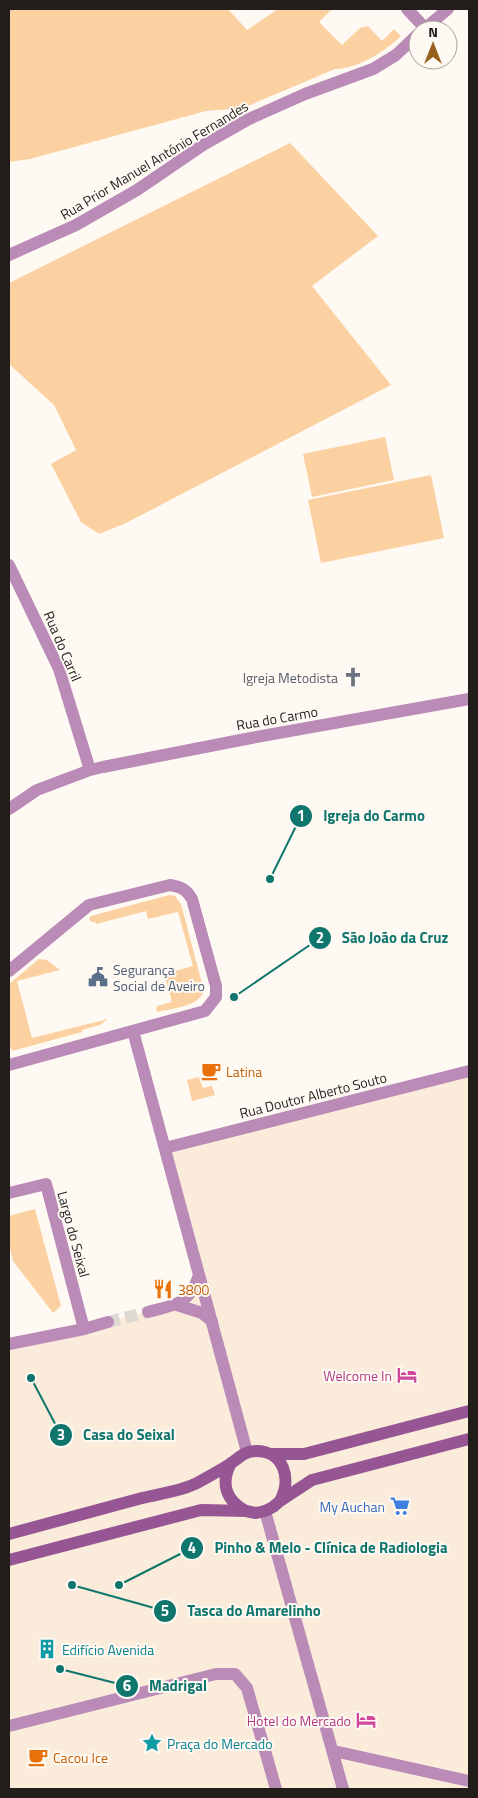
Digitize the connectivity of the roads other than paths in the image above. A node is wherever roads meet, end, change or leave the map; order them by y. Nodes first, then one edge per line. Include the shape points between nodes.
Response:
1 (407, 9) edge
2 (448, 9) edge
3 (414, 20) edge
4 (435, 20) edge
5 (408, 44) edge
6 (9, 255) edge
7 (9, 565) edge
8 (13, 582) edge
9 (469, 699) edge
10 (90, 770) junction
11 (9, 809) edge
12 (9, 972) edge
13 (132, 1032) junction
14 (9, 1065) edge
15 (469, 1071) edge
16 (165, 1148) junction
17 (9, 1193) edge
18 (199, 1274) junction
19 (177, 1305) junction
20 (148, 1312) tunnel mouth
21 (212, 1321) junction
22 (108, 1322) tunnel mouth
23 (84, 1329) junction
24 (9, 1344) edge
25 (469, 1411) edge
26 (469, 1439) edge
27 (246, 1452) junction
28 (271, 1454) junction
29 (231, 1463) junction
30 (280, 1501) junction
31 (246, 1511) junction
32 (265, 1511) junction
33 (9, 1534) edge
34 (9, 1560) edge
35 (9, 1726) edge
36 (334, 1751) junction
37 (469, 1781) edge
38 (276, 1789) edge
39 (343, 1789) edge

1 - 3 street
2 - 4 street, Rua Prior Manuel António Fernandes
5 - 6 street, Rua Prior Manuel António Fernandes via 374,69 249,119 76,226
7 - 8 street, Rua do Carril
8 - 10 street, Rua do Carril via 59,669
9 - 10 street, Rua do Carmo
10 - 11 street, Rua do Carmo via 37,790
12 - 13 street via 89,905 170,884 180,886 192,900 216,986 216,997 205,1011
13 - 14 street
13 - 16 street
15 - 16 street, Rua Doutor Alberto Souto
16 - 18 street
17 - 23 street, Largo do Seixal via 46,1184
18 - 19 street via 188,1297
18 - 21 street
19 - 20 street
19 - 21 street via 202,1313
21 - 27 street
22 - 23 street
23 - 24 street
25 - 28 main road via 304,1454
26 - 30 main road via 312,1480
27 - 28 main road
27 - 29 main road
28 - 30 main road via 283,1466 286,1475 287,1484
29 - 31 main road via 224,1482 228,1495
29 - 33 main road via 195,1484
30 - 32 main road
31 - 32 main road
31 - 34 main road via 201,1510
32 - 36 street
35 - 38 street via 216,1674 235,1674 247,1688
36 - 37 street
36 - 39 street

